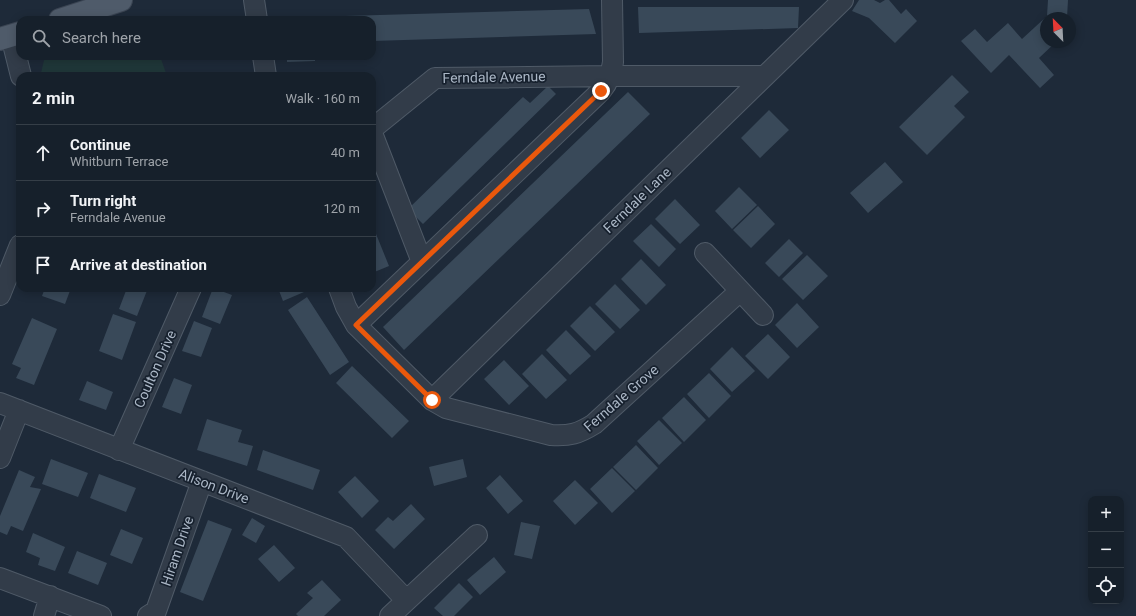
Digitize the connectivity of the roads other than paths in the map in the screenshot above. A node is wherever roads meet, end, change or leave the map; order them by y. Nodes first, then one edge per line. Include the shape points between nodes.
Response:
1 (122, 0) edge
2 (254, 0) edge
3 (612, 0) edge
4 (843, 0) edge
5 (72, 16) edge
6 (256, 16) edge
7 (10, 36) edge
8 (16, 58) edge
9 (17, 60) edge
10 (264, 60) edge
11 (20, 72) edge
12 (265, 72) edge
13 (610, 76) junction
14 (765, 76) junction
15 (376, 125) edge
16 (376, 143) edge
17 (705, 254) dead end
18 (16, 255) edge
19 (422, 262) junction
20 (740, 291) junction
21 (189, 292) edge
22 (340, 292) edge
23 (0, 294) edge
24 (762, 314) dead end
25 (356, 325) junction
26 (432, 400) junction
27 (0, 403) edge
28 (19, 410) junction
29 (119, 450) junction
30 (0, 458) edge
31 (202, 481) junction
32 (476, 535) dead end
33 (0, 578) edge
34 (50, 596) junction
35 (406, 600) junction
36 (44, 616) edge
37 (101, 616) edge
38 (148, 616) edge
39 (390, 616) edge

1 - 5 main road
2 - 6 street
3 - 13 street via 613,62
4 - 14 street, Ferndale Lane
7 - 8 street
9 - 11 street
10 - 12 street
13 - 14 street, Ferndale Avenue
13 - 15 street, Ferndale Avenue via 434,78
13 - 19 street via 601,91
14 - 26 street, Ferndale Lane
16 - 19 street
17 - 20 street
18 - 23 street
19 - 25 street
20 - 24 street
20 - 26 street, Ferndale Grove via 594,424 581,432 565,436 551,435 446,408
21 - 29 street, Coulton Drive
22 - 25 street, Ferndale Grove
25 - 26 street, Ferndale Grove
27 - 28 street, Alison Drive
28 - 29 street, Alison Drive
28 - 30 street
29 - 31 street, Alison Drive
31 - 35 street, Alison Drive via 346,537
31 - 38 street, Hiram Drive via 156,611
32 - 35 street
33 - 34 street
34 - 36 street
34 - 37 street
35 - 39 street

